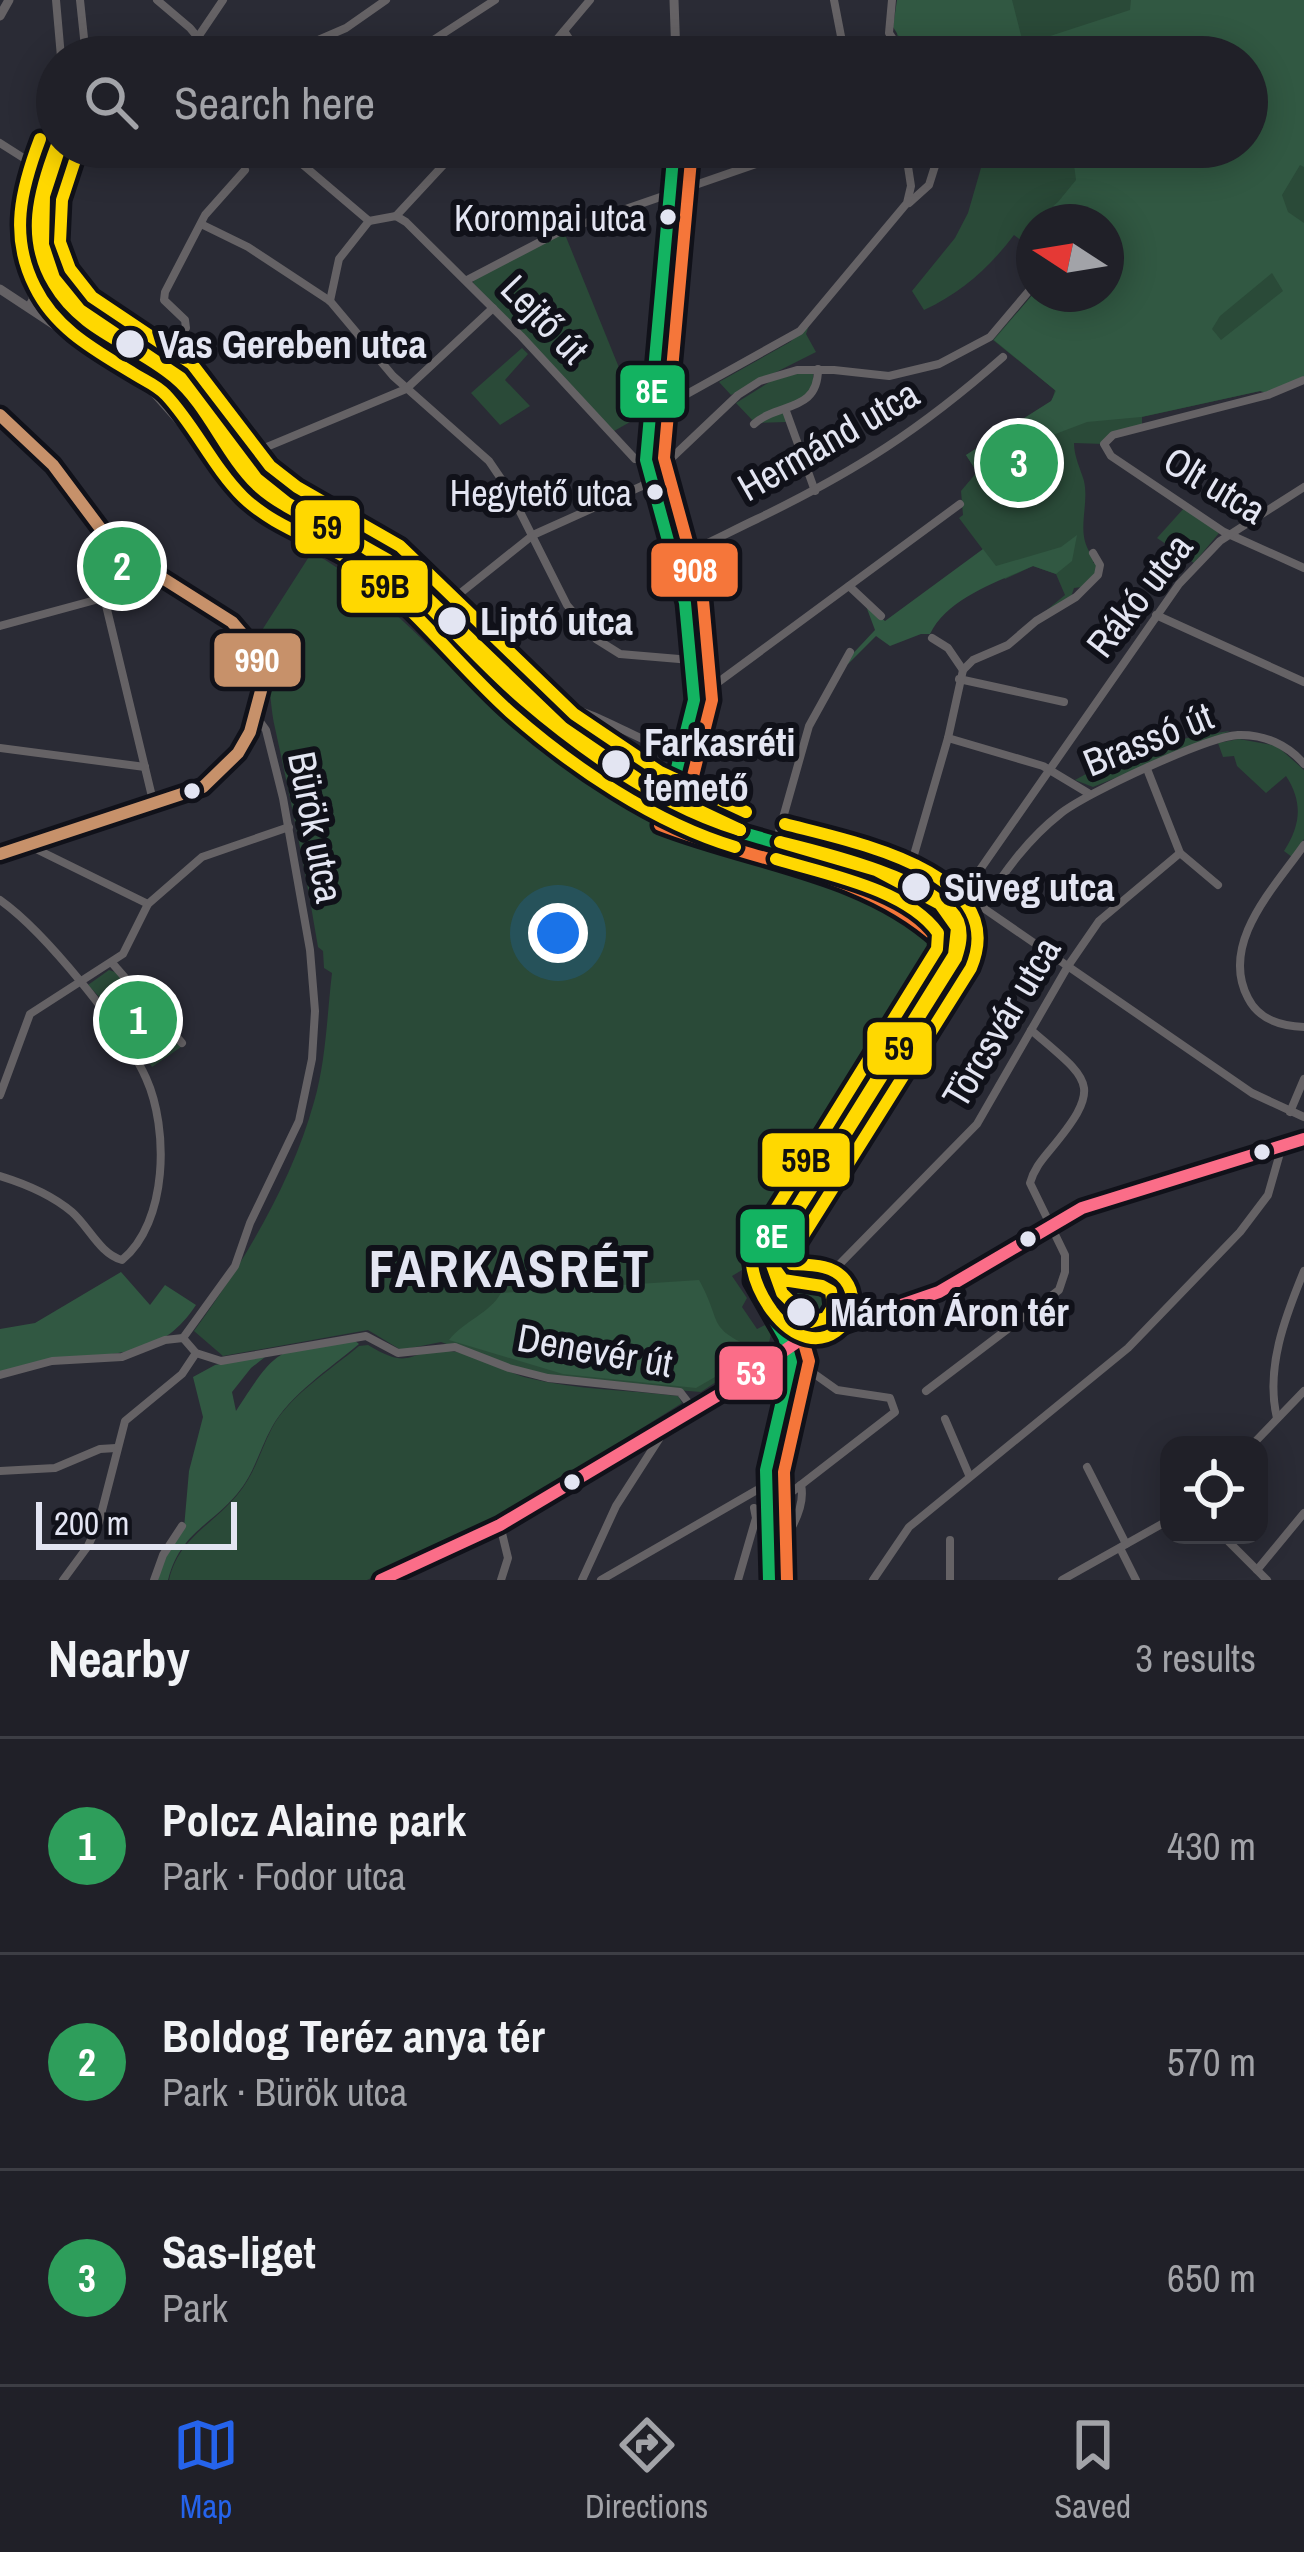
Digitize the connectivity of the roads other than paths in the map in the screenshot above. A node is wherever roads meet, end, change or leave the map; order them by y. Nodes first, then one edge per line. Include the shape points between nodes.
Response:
1 (9, 0) edge
2 (80, 0) edge
3 (157, 0) edge
4 (223, 0) edge
5 (386, 0) edge
6 (494, 0) edge
7 (590, 0) edge
8 (674, 0) edge
9 (834, 0) edge
10 (892, 0) edge
11 (56, 4) edge
12 (0, 16) edge
13 (564, 31) junction
14 (59, 36) edge
15 (84, 36) edge
16 (198, 36) edge
17 (200, 36) edge
18 (328, 36) edge
19 (439, 36) edge
20 (560, 36) edge
21 (567, 36) edge
22 (675, 36) edge
23 (838, 36) edge
24 (892, 36) edge
25 (2, 144) edge
26 (36, 156) edge
27 (33, 164) junction
28 (61, 168) edge
29 (307, 168) edge
30 (441, 168) edge
31 (673, 168) edge
32 (745, 168) edge
33 (908, 168) edge
34 (934, 168) edge
35 (245, 170) dead end
36 (671, 194) junction
37 (907, 203) junction
38 (396, 217) junction
39 (369, 221) junction
40 (201, 224) junction
41 (466, 280) junction
42 (0, 289) edge
43 (330, 301) junction
44 (29, 306) junction
45 (1016, 306) edge
46 (494, 308) junction
47 (164, 357) junction
48 (1003, 357) dead end
49 (122, 368) junction
50 (818, 369) junction
51 (1304, 380) edge
52 (406, 389) junction
53 (786, 411) junction
54 (651, 414) junction
55 (0, 415) edge
56 (754, 424) dead end
57 (245, 456) junction
58 (210, 459) junction
59 (646, 460) junction
60 (650, 480) junction
61 (1304, 487) edge
62 (815, 490) junction
63 (960, 504) dead end
64 (1229, 534) junction
65 (533, 535) junction
66 (1093, 553) dead end
67 (673, 558) junction
68 (101, 563) dead end
69 (1304, 568) edge
70 (142, 571) junction
71 (849, 586) junction
72 (104, 597) junction
73 (448, 603) junction
74 (1156, 615) junction
75 (881, 616) dead end
76 (0, 626) edge
77 (932, 638) dead end
78 (850, 652) dead end
79 (691, 660) junction
80 (961, 675) junction
81 (1304, 682) edge
82 (694, 700) junction
83 (1064, 702) dead end
84 (258, 718) junction
85 (948, 738) junction
86 (0, 748) edge
87 (683, 756) junction
88 (1304, 764) edge
89 (145, 767) junction
90 (1048, 768) junction
91 (1147, 769) junction
92 (1088, 793) junction
93 (154, 806) junction
94 (667, 808) junction
95 (289, 827) junction
96 (34, 843) junction
97 (1304, 845) edge
98 (775, 847) junction
99 (1180, 853) junction
100 (0, 854) edge
101 (908, 875) junction
102 (1218, 885) dead end
103 (899, 889) junction
104 (963, 894) junction
105 (0, 900) edge
106 (148, 904) junction
107 (982, 907) junction
108 (113, 964) junction
109 (1068, 966) junction
110 (79, 984) junction
111 (1304, 1027) edge
112 (1031, 1030) junction
113 (182, 1042) dead end
114 (891, 1076) dead end
115 (1304, 1079) edge
116 (0, 1096) edge
117 (1290, 1112) junction
118 (1304, 1117) edge
119 (1304, 1139) edge
120 (1282, 1146) junction
121 (0, 1176) edge
122 (1049, 1224) junction
123 (760, 1257) junction
124 (1304, 1271) edge
125 (826, 1278) dead end
126 (182, 1338) junction
127 (788, 1348) junction
128 (196, 1353) junction
129 (791, 1362) junction
130 (0, 1375) edge
131 (926, 1391) dead end
132 (1304, 1391) edge
133 (693, 1409) junction
134 (1277, 1418) junction
135 (945, 1419) dead end
136 (669, 1423) junction
137 (1260, 1436) edge
138 (116, 1448) junction
139 (1088, 1467) dead end
140 (0, 1471) edge
141 (969, 1475) junction
142 (801, 1485) junction
143 (757, 1493) junction
144 (1304, 1513) edge
145 (500, 1525) junction
146 (1160, 1525) edge
147 (182, 1526) dead end
148 (950, 1540) dead end
149 (1231, 1544) edge
150 (1123, 1546) junction
151 (768, 1553) junction
152 (1257, 1570) junction
153 (63, 1580) edge
154 (154, 1580) edge
155 (381, 1580) edge
156 (501, 1580) edge
157 (582, 1580) edge
158 (601, 1580) edge
159 (738, 1580) edge
160 (769, 1580) edge
161 (874, 1580) edge
162 (950, 1580) edge
163 (1062, 1580) edge
164 (1136, 1580) edge
165 (1267, 1580) edge

1 - 12 street
2 - 15 street
3 - 16 street
4 - 17 street
5 - 18 street
6 - 19 street
7 - 13 street
8 - 22 street
9 - 23 street
10 - 24 street
11 - 14 street
13 - 20 street
13 - 21 street
25 - 27 street
26 - 27 street
27 - 44 street via 19,231
28 - 47 street via 47,225 56,267 92,314
29 - 39 street
30 - 38 street
31 - 36 street
32 - 36 street
33 - 37 street
34 - 37 street via 929,185
35 - 40 street
36 - 41 street via 559,232
36 - 54 street
37 - 54 street via 800,331
38 - 39 street
38 - 41 street, Lejtő út
39 - 43 street via 339,259
40 - 43 street
40 - 47 street via 165,292 187,326
41 - 46 street, Lejtő út
42 - 44 street
43 - 52 street
44 - 49 street
45 - 50 street via 990,337 939,364 889,376
46 - 52 street
46 - 59 street, Lejtő út via 635,459
47 - 49 street via 153,370
47 - 57 street via 192,381
48 - 62 street, Hermánd utca via 920,427
49 - 58 street via 170,408
50 - 53 street via 807,399
50 - 60 street via 751,387
51 - 64 street, Olt utca via 1104,443 1111,456
52 - 57 street
52 - 65 street via 489,461
53 - 56 street
53 - 62 street
54 - 59 street
55 - 70 street, Bürök utca
57 - 58 street
57 - 73 street via 277,488 391,548
58 - 94 street via 264,511 380,580 529,727 605,779
59 - 60 street
60 - 65 street
60 - 67 street
61 - 64 street, Rákó utca
62 - 67 street, Hermánd utca
63 - 71 street
64 - 69 street, Olt utca
64 - 74 street, Rákó utca
65 - 73 street
65 - 79 street via 568,605 605,647
66 - 80 street via 1098,575 1076,597
67 - 79 street
68 - 72 street
70 - 72 street
70 - 84 street, Bürök utca via 243,634 262,677
71 - 75 street
71 - 82 street
72 - 76 street
72 - 89 street
73 - 87 street via 544,703 570,706
74 - 81 street
74 - 90 street, Rákó utca
77 - 80 street via 948,648
78 - 98 street via 809,726
79 - 82 street
80 - 83 street
80 - 85 street
82 - 87 street
84 - 93 street via 220,775
84 - 95 street, Bürök utca
85 - 90 street
85 - 101 street
86 - 89 street
87 - 94 street
88 - 91 street, Brassó út via 1281,745 1240,735
89 - 93 street
90 - 92 street
90 - 104 street, Brassó út
91 - 92 street, Brassó út
91 - 99 street
92 - 107 street, Brassó út via 1025,848
93 - 96 street
94 - 98 street
95 - 106 street via 202,857
95 - 126 street, Bürök utca via 314,979 304,1104 236,1266
96 - 100 street
96 - 106 street
97 - 111 street via 1250,926 1240,959 1257,1012
98 - 103 street
99 - 102 street
99 - 109 street, Törcsvár utca via 1108,911
101 - 103 street
101 - 104 street
103 - 123 street via 950,926 952,946
104 - 107 street
105 - 110 street
106 - 108 street
107 - 109 street
108 - 110 street
108 - 113 street
109 - 112 street, Törcsvár utca
109 - 117 street
110 - 116 street via 30,1014
110 - 121 street via 138,1062 156,1107 154,1204 122,1260 63,1204
112 - 122 street via 1076,1070 1085,1093 1078,1116 1031,1176
112 - 125 street, Törcsvár utca via 977,1124
114 - 123 street via 778,1257
115 - 117 street
117 - 118 street
119 - 120 street
120 - 122 street
120 - 141 street via 1268,1195 1240,1232 1128,1348
122 - 127 street via 939,1292
122 - 131 street via 1065,1255 1059,1290
123 - 127 street via 752,1281
124 - 134 street via 1278,1348
126 - 128 street
126 - 130 street via 122,1357 52,1361
127 - 129 street
127 - 133 street
128 - 133 street, Denevér út via 229,1360 366,1336 398,1353 455,1347 548,1378 680,1392
128 - 138 street via 125,1421
129 - 142 street via 837,1390 895,1404 891,1416
129 - 143 street
132 - 134 street
133 - 136 street
134 - 137 street
135 - 141 street
136 - 145 street
136 - 157 street via 616,1506
138 - 140 street via 55,1468
138 - 153 street via 99,1522
139 - 150 street
141 - 161 street via 904,1532
142 - 143 street via 783,1495
142 - 151 street via 800,1509
143 - 151 street
143 - 158 street
143 - 159 street
144 - 152 street
145 - 155 street
145 - 156 street via 508,1546
146 - 150 street
147 - 154 street
148 - 162 street
149 - 152 street
150 - 163 street
150 - 164 street
151 - 160 street
152 - 165 street

